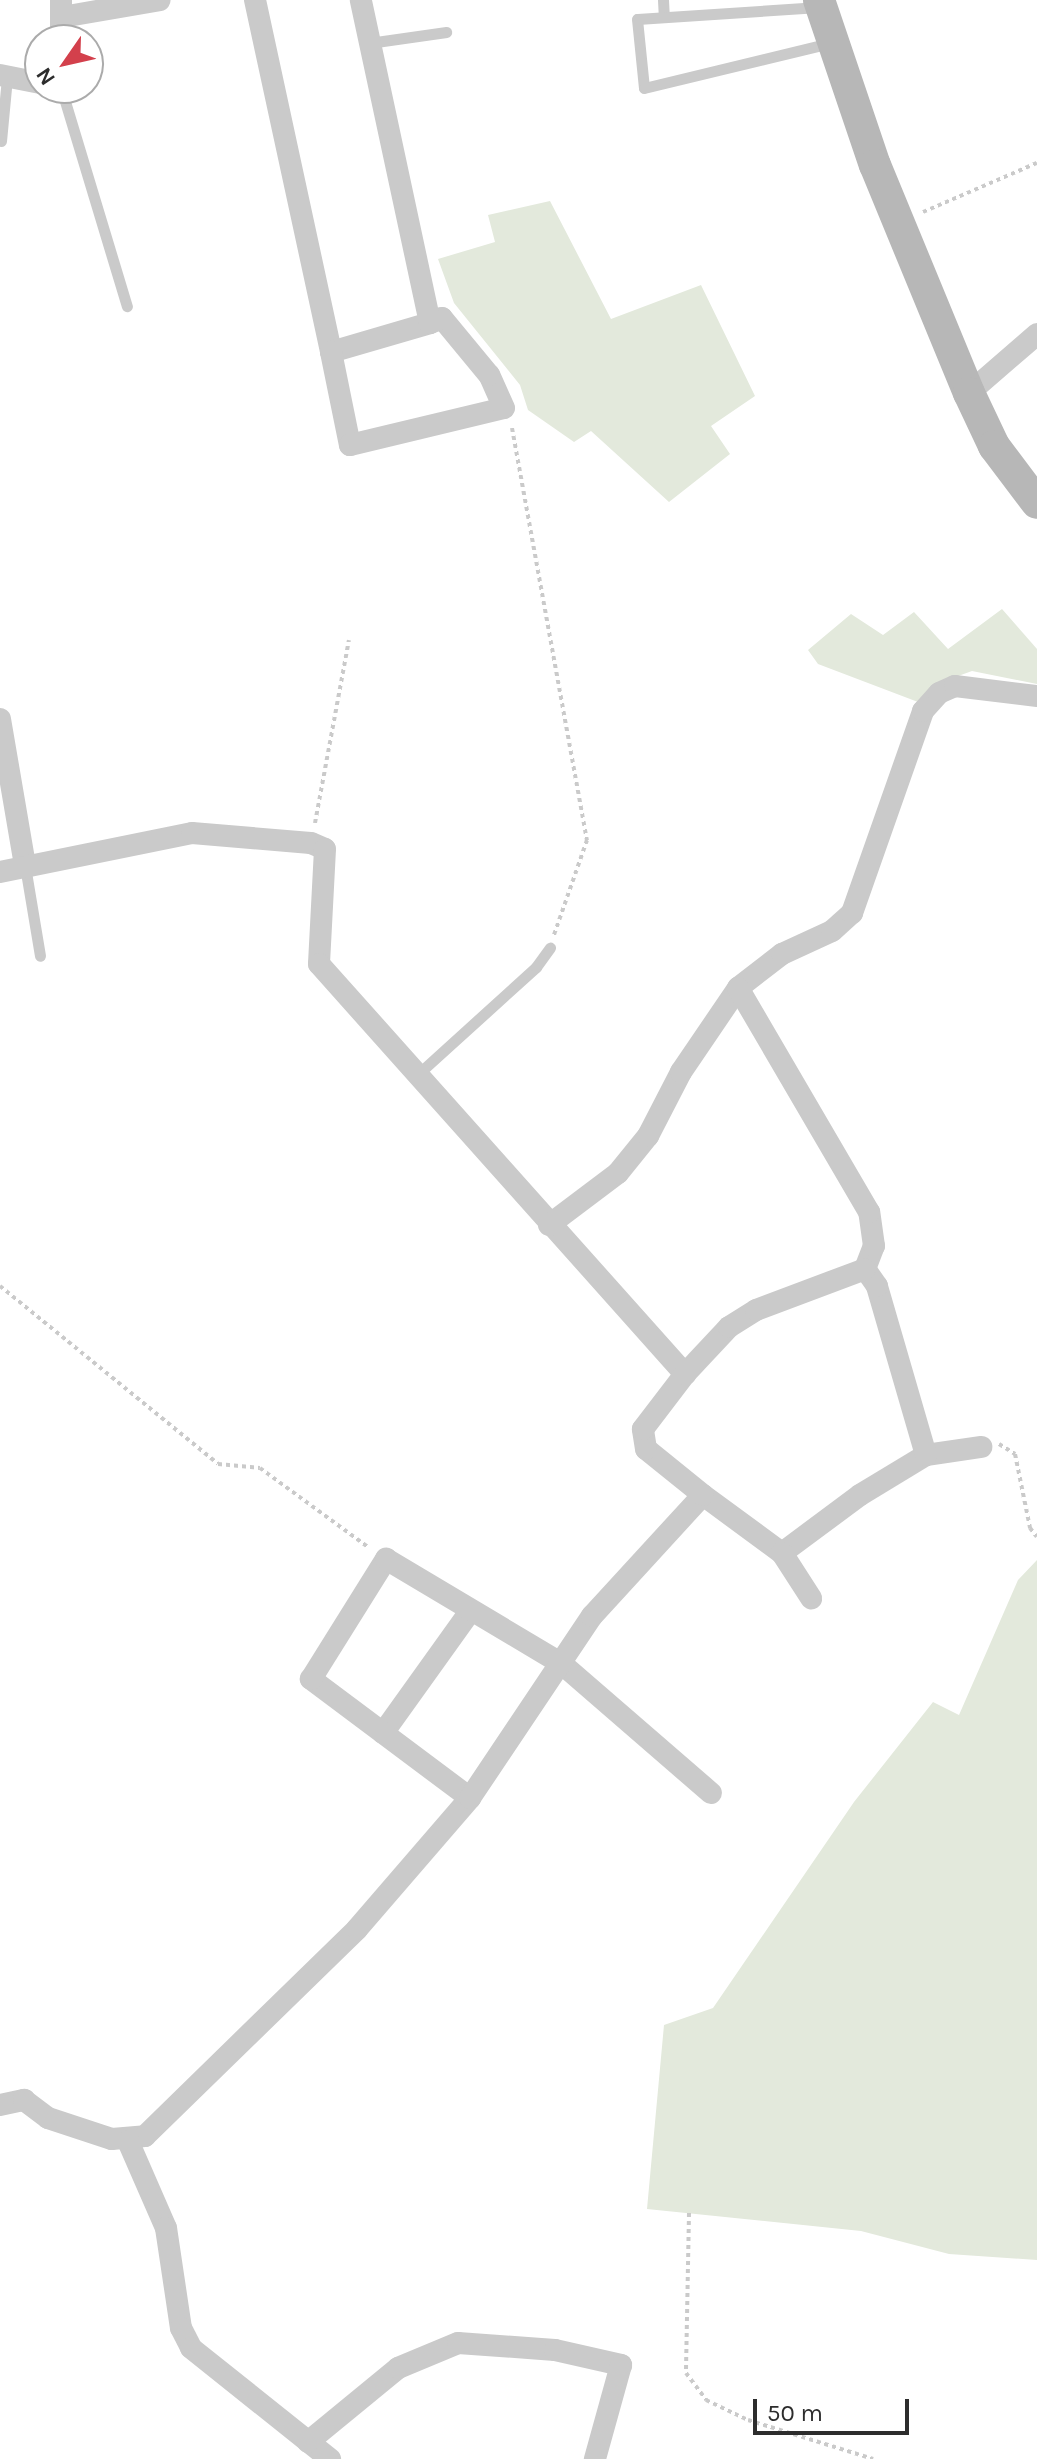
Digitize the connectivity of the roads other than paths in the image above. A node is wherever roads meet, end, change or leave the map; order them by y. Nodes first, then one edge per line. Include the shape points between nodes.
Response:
1 (160, 0) edge
2 (255, 0) edge
3 (361, 0) edge
4 (663, 0) edge
5 (819, 3) edge
6 (62, 9) edge
7 (664, 17) junction
8 (446, 32) dead end
9 (369, 43) junction
10 (832, 43) junction
11 (4, 76) edge
12 (24, 80) edge
13 (66, 104) edge
14 (1, 141) edge
15 (127, 306) dead end
16 (430, 323) junction
17 (1037, 334) edge
18 (331, 352) junction
19 (969, 393) junction
20 (1037, 503) edge
21 (1037, 696) edge
22 (0, 719) edge
23 (25, 866) junction
24 (0, 872) edge
25 (550, 948) road end
26 (40, 956) dead end
27 (738, 988) junction
28 (417, 1075) junction
29 (549, 1225) junction
30 (865, 1269) junction
31 (685, 1374) junction
32 (981, 1447) road end
33 (926, 1455) junction
34 (703, 1495) junction
35 (782, 1553) junction
36 (811, 1598) dead end
37 (471, 1610) junction
38 (562, 1664) junction
39 (383, 1733) junction
40 (711, 1793) dead end
41 (470, 1798) junction
42 (0, 2105) edge
43 (128, 2141) junction
44 (308, 2442) junction
45 (330, 2459) edge
46 (595, 2459) edge

1 - 6 street
2 - 18 street
3 - 9 street
4 - 7 lane
5 - 7 lane
5 - 10 street
7 - 10 lane via 637,19 644,88
8 - 9 lane
9 - 16 street
10 - 19 street
11 - 12 street
11 - 14 lane
13 - 15 lane
16 - 18 street
16 - 18 street via 442,318 489,375 504,408 350,445
17 - 19 street
19 - 20 street via 994,446
21 - 27 street via 955,686 939,693 923,711 852,913 832,931 782,954
22 - 23 street
23 - 24 street
23 - 26 lane
23 - 28 street via 192,833 311,843 325,849 319,964
25 - 28 lane via 536,967
27 - 29 street via 681,1072 648,1136 618,1173
27 - 30 street via 869,1212 874,1246
28 - 29 street
29 - 31 street
30 - 31 street via 756,1310 729,1327
30 - 33 street via 877,1286
31 - 34 street via 643,1429 646,1449
32 - 33 street
33 - 35 street via 860,1495
34 - 35 street
34 - 38 street via 592,1616
35 - 36 street
37 - 38 street
37 - 39 street
37 - 39 street via 386,1559 311,1679
38 - 40 street
38 - 41 street
39 - 41 street
41 - 43 street via 357,1929 145,2136
42 - 43 street via 24,2100 48,2118
43 - 44 street via 166,2228 178,2277 181,2328 191,2348
44 - 45 street
44 - 46 street via 398,2368 458,2343 555,2350 621,2365

